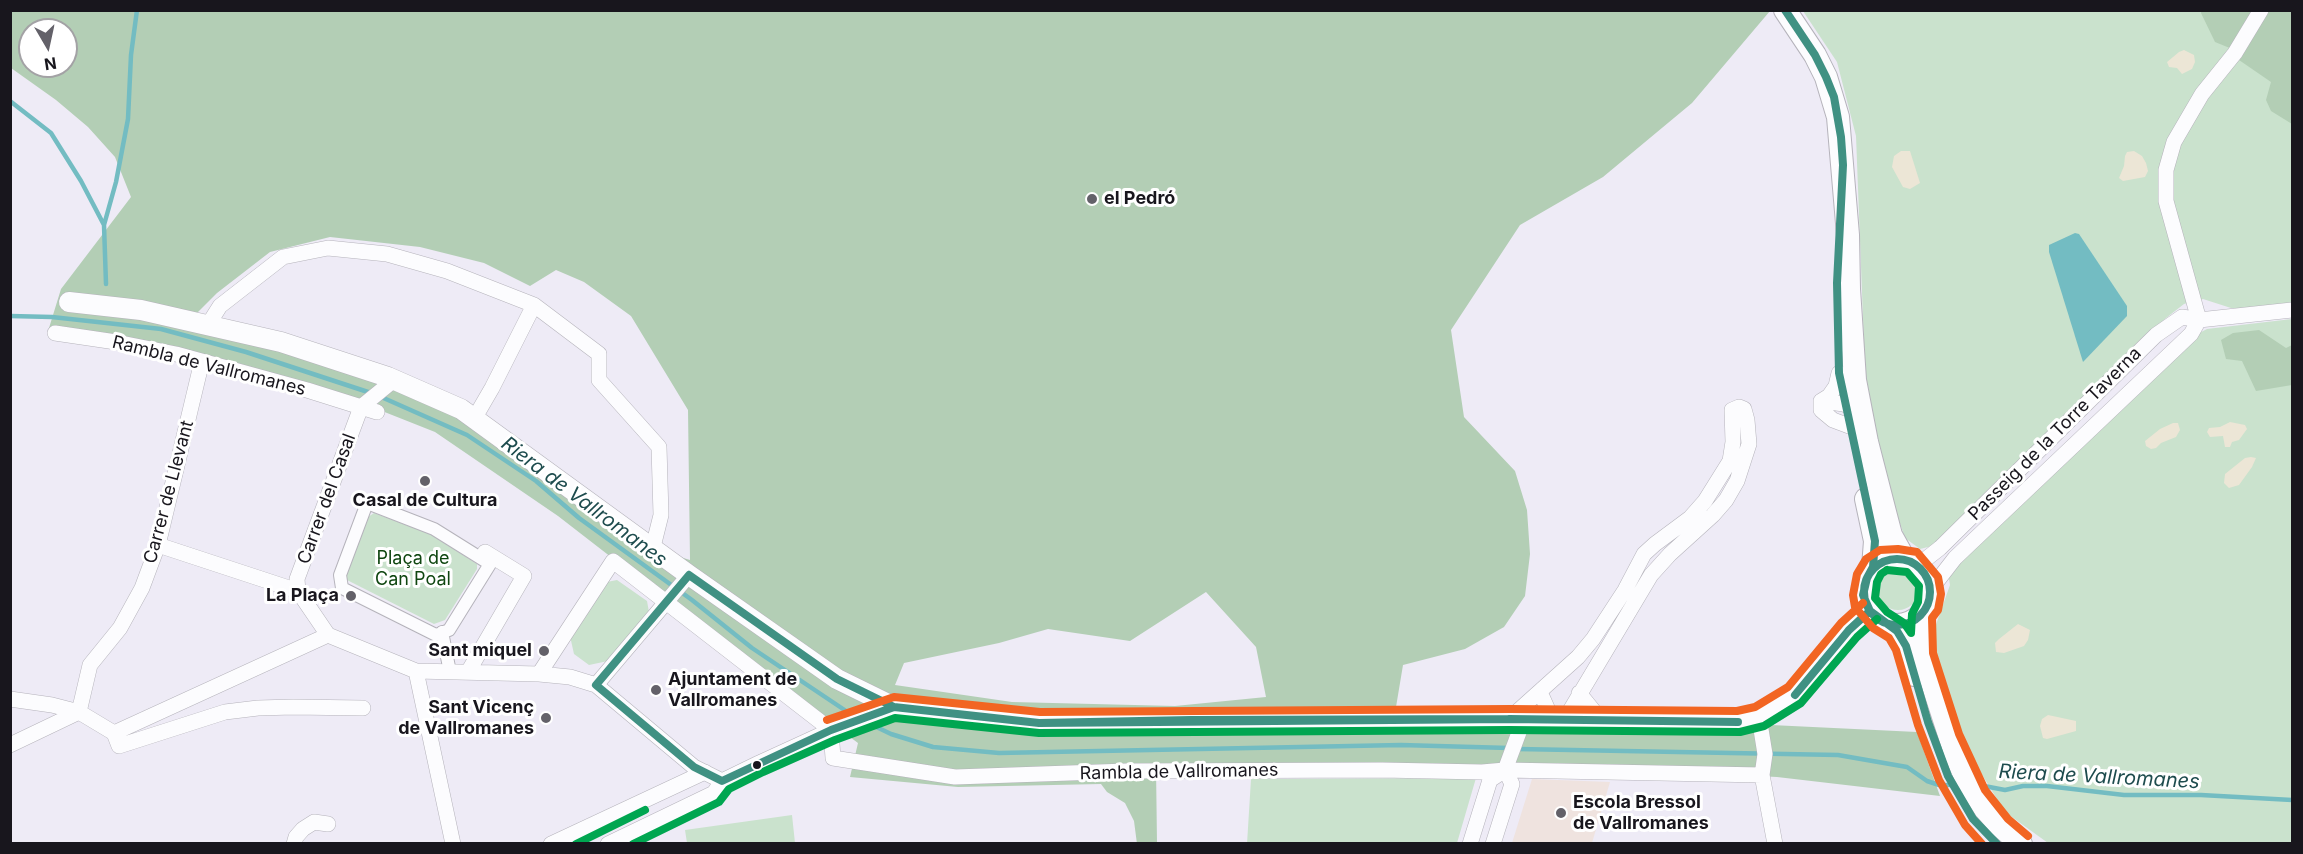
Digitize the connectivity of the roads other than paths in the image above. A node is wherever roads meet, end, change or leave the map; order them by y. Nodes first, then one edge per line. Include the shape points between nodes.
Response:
1 (1785, 10) edge
2 (2261, 10) edge
3 (1843, 165) junction
4 (69, 302) dead end
5 (534, 305) junction
6 (2292, 310) edge
7 (2199, 320) junction
8 (208, 325) junction
9 (55, 333) dead end
10 (202, 361) junction
11 (1839, 373) junction
12 (394, 380) junction
13 (1821, 401) junction
14 (361, 407) junction
15 (377, 412) dead end
16 (1851, 414) junction
17 (474, 418) junction
18 (158, 545) junction
19 (653, 547) junction
20 (485, 552) dead end
21 (1911, 563) junction
22 (1873, 567) junction
23 (689, 575) junction
24 (1931, 589) junction
25 (298, 591) junction
26 (665, 603) junction
27 (1870, 611) junction
28 (1922, 615) junction
29 (1888, 624) junction
30 (442, 632) junction
31 (328, 635) junction
32 (416, 671) junction
33 (450, 672) junction
34 (468, 672) junction
35 (539, 674) junction
36 (596, 685) junction
37 (1540, 692) junction
38 (1579, 693) junction
39 (10, 699) edge
40 (894, 707) junction
41 (363, 708) dead end
42 (79, 712) junction
43 (1759, 717) junction
44 (1517, 719) junction
45 (1558, 719) junction
46 (1601, 720) junction
47 (831, 730) junction
48 (114, 733) junction
49 (10, 745) edge
50 (1948, 758) junction
51 (1505, 770) junction
52 (705, 772) junction
53 (1762, 775) junction
54 (722, 781) junction
55 (1968, 798) junction
56 (328, 824) dead end
57 (294, 843) edge
58 (453, 843) edge
59 (551, 843) edge
60 (608, 843) edge
61 (1470, 843) edge
62 (1493, 843) edge
63 (1775, 843) edge
64 (1997, 843) edge
65 (2021, 843) edge

1 - 3 main road via 1815,55 1834,97
2 - 7 street via 2235,53 2200,98 2174,142 2166,170 2166,201
3 - 11 main road via 1837,273
3 - 16 main road
4 - 8 street, Rambla de Vallromanes via 141,310
5 - 8 street via 447,271 387,254 328,248 282,257 220,306
5 - 17 street
5 - 19 street via 599,354 598,380 659,447 661,515
6 - 7 street, Passeig de la Torre Taverna
7 - 21 street, Passeig de la Torre Taverna via 2181,317 2156,335 1940,548
7 - 24 street, Passeig de la Torre Taverna via 2191,334 1955,558
8 - 12 street, Rambla de Vallromanes via 280,342
9 - 10 street, Rambla de Vallromanes
10 - 14 street, Rambla de Vallromanes
10 - 18 street, Carrer de Llevant
11 - 13 street via 1836,386
11 - 16 main road
12 - 14 street
12 - 17 street, Rambla de Vallromanes
13 - 16 street
13 - 16 street via 1821,410 1833,420
14 - 15 street, Rambla de Vallromanes
14 - 25 street, Carrer del Casal via 297,579
16 - 21 main road via 1872,464 1891,535
16 - 22 main road via 1875,541
17 - 19 street, Rambla de Vallromanes
18 - 25 street
18 - 42 street, Carrer de Llevant via 142,588 120,628 90,665
19 - 23 street, Rambla de Vallromanes
20 - 34 street via 524,576
21 - 22 main road via 1884,560
21 - 24 main road
22 - 27 main road via 1864,590
23 - 26 street
23 - 40 street, Rambla de Vallromanes via 837,680
24 - 28 main road
25 - 31 street
26 - 35 street via 613,561
26 - 36 street
26 - 47 street
27 - 29 main road
27 - 43 street, Rambla de Vallromanes via 1849,630 1795,695
28 - 29 main road via 1907,624
28 - 50 main road via 1923,655
29 - 50 main road via 1906,646
30 - 30 street via 436,635 342,588 340,575 367,503 434,529 490,564 449,630
30 - 33 street
31 - 32 street
31 - 48 street
32 - 33 street
32 - 58 street
33 - 34 street
34 - 35 street
35 - 36 street
36 - 52 street
37 - 38 street via 1593,639 1644,555 1705,501 1730,461 1732,411 1744,409 1749,444 1726,500 1651,576
37 - 44 street
37 - 45 street
38 - 45 street
38 - 46 street
39 - 42 street
40 - 44 street, Rambla de Vallromanes via 1039,723
40 - 47 street
41 - 48 street via 282,707 225,712 119,746
42 - 48 street
42 - 49 street
43 - 46 street, Rambla de Vallromanes via 1738,722
43 - 53 street via 1765,754
44 - 45 street, Rambla de Vallromanes
44 - 51 street
45 - 46 street, Rambla de Vallromanes
47 - 51 street, Rambla de Vallromanes via 833,758 955,777 1127,771
47 - 54 street
50 - 55 main road
51 - 53 street, Rambla de Vallromanes
51 - 61 street via 1490,780
51 - 62 street via 1512,784
52 - 54 street
52 - 59 street
53 - 63 street
54 - 60 street via 714,793
55 - 64 main road via 1973,819
55 - 65 main road
56 - 57 street via 314,822 303,829

